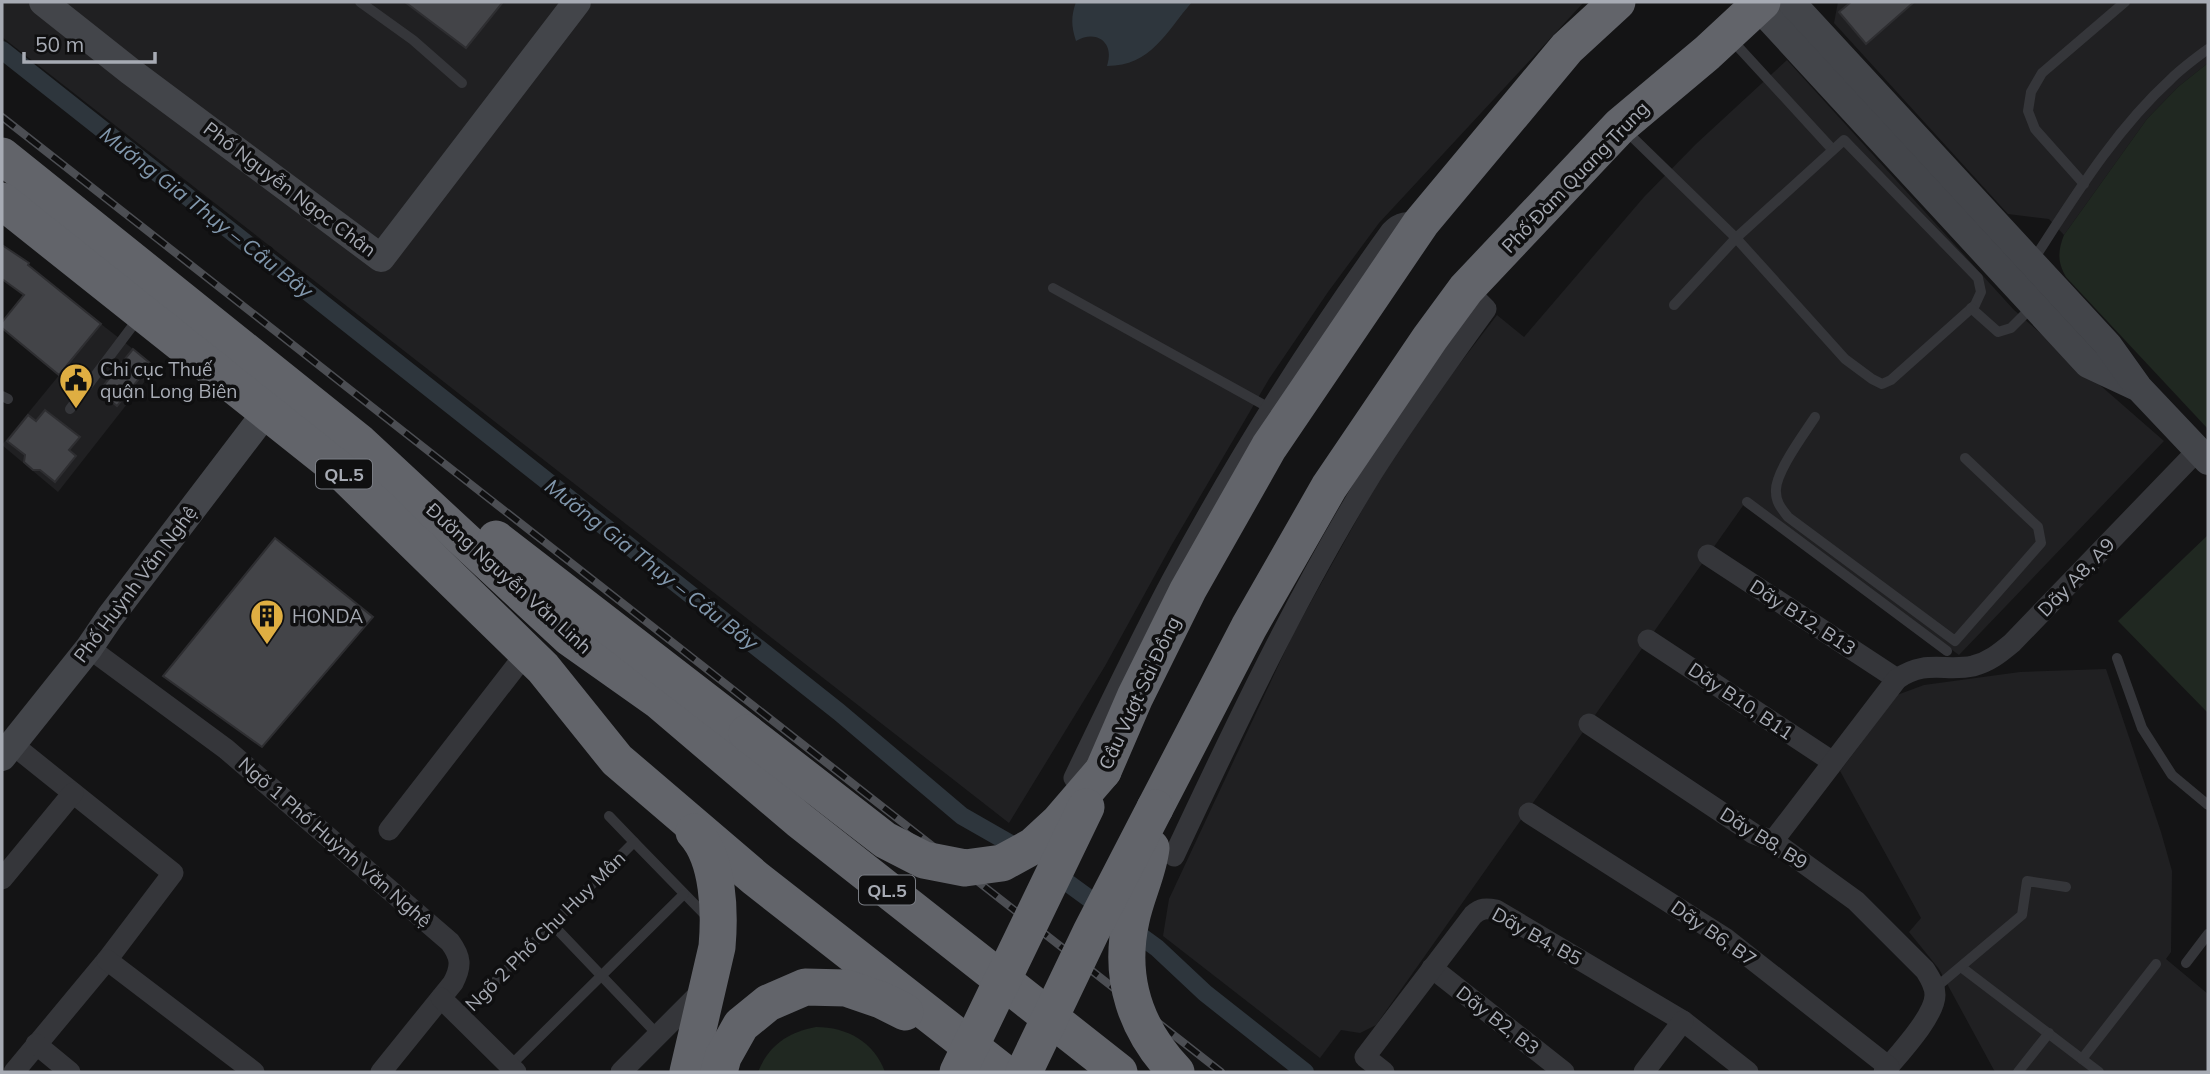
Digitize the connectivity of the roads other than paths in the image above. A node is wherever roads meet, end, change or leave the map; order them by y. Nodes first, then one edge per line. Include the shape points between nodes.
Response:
1 (43, 2) edge
2 (360, 2) edge
3 (577, 2) edge
4 (1617, 2) edge
5 (2125, 2) edge
6 (1766, 3) edge
7 (1726, 35) junction
8 (2208, 48) edge
9 (462, 83) dead end
10 (1620, 126) junction
11 (1832, 149) junction
12 (2, 156) edge
13 (2084, 184) junction
14 (2, 201) edge
15 (1420, 223) junction
16 (1736, 238) junction
17 (2022, 272) junction
18 (1053, 288) dead end
19 (1466, 289) junction
20 (1674, 305) dead end
21 (2034, 306) junction
22 (1971, 308) junction
23 (143, 313) junction
24 (2138, 387) junction
25 (70, 409) dead end
26 (1270, 409) junction
27 (267, 411) junction
28 (1815, 416) dead end
29 (360, 443) junction
30 (2203, 456) edge
31 (1965, 458) dead end
32 (1747, 502) dead end
33 (1708, 555) dead end
34 (1648, 640) dead end
35 (1955, 641) junction
36 (89, 648) junction
37 (527, 652) junction
38 (2117, 658) dead end
39 (1941, 659) junction
40 (1897, 679) junction
41 (1588, 724) dead end
42 (7, 750) edge
43 (1833, 762) junction
44 (1089, 774) junction
45 (649, 788) junction
46 (73, 793) junction
47 (2208, 805) edge
48 (1155, 808) junction
49 (1528, 813) dead end
50 (609, 816) dead end
51 (389, 830) dead end
52 (1773, 841) junction
53 (634, 842) junction
54 (1174, 856) dead end
55 (2, 879) edge
56 (2066, 887) dead end
57 (684, 894) junction
58 (552, 924) junction
59 (718, 928) junction
60 (2208, 934) edge
61 (107, 960) junction
62 (2186, 963) dead end
63 (2156, 964) dead end
64 (1961, 967) junction
65 (1432, 968) junction
66 (602, 976) junction
67 (1930, 980) junction
68 (709, 985) junction
69 (441, 998) junction
70 (460, 1017) junction
71 (1683, 1021) junction
72 (2049, 1034) junction
73 (658, 1035) junction
74 (36, 1044) junction
75 (960, 1057) edge
76 (2082, 1059) junction
77 (1894, 1068) edge
78 (513, 1069) edge
79 (14, 1072) edge
80 (70, 1072) edge
81 (254, 1072) edge
82 (381, 1072) edge
83 (621, 1072) edge
84 (688, 1072) edge
85 (719, 1072) edge
86 (1003, 1072) edge
87 (1024, 1072) edge
88 (1119, 1072) edge
89 (1177, 1072) edge
90 (1384, 1072) edge
91 (1564, 1072) edge
92 (1644, 1072) edge
93 (1748, 1072) edge
94 (2018, 1072) edge
95 (2099, 1072) edge

1 - 3 street, Phố Nguyễn Ngọc Chân via 381,258
2 - 9 lane
4 - 15 highway via 1567,48
5 - 13 lane via 2042,73 2031,92 2028,111 2035,129
6 - 7 highway, Phố Đàm Quang Trung
6 - 17 street
7 - 10 highway, Phố Đàm Quang Trung
7 - 11 lane
8 - 13 lane via 2136,115
10 - 16 lane
10 - 19 highway, Phố Đàm Quang Trung
11 - 16 lane
11 - 22 lane via 1844,140 1978,278 1981,292
12 - 29 highway, Đường Nguyễn Văn Linh / QL.5
13 - 17 lane
14 - 23 highway, Đường Nguyễn Văn Linh / QL.5
15 - 26 street via 1406,221 1391,230
15 - 44 highway, Cầu Vượt Sài Đồng via 1269,447
16 - 20 lane
16 - 22 lane via 1845,359 1882,384
17 - 21 street
17 - 24 street via 2108,345
18 - 26 lane
19 - 48 highway, Phố Đàm Quang Trung via 1329,486
19 - 54 street via 1486,309 1414,409 1318,565
21 - 22 lane via 2011,328 1998,332
21 - 24 street via 2088,364
23 - 25 lane
23 - 27 highway, Đường Nguyễn Văn Linh / QL.5
24 - 30 street
26 - 44 street via 1170,583
27 - 36 street, Phố Huỳnh Văn Nghệ
27 - 37 highway, Đường Nguyễn Văn Linh / QL.5 via 340,470
28 - 35 lane via 1780,475 1775,489 1778,505
29 - 44 highway, bridge via 410,472 885,840 924,860 965,868 1002,863 1032,846 1059,822
29 - 88 highway, Đường Nguyễn Văn Linh / QL.5 via 570,638 659,701 799,820
30 - 39 street, Dãy A8, A9 via 1992,659 1972,666
31 - 35 lane via 2038,527 2040,543
32 - 39 lane
33 - 40 street, Dãy B12, B13
34 - 43 street, Dãy B10, B11
35 - 39 lane
36 - 42 street, Phố Huỳnh Văn Nghệ
36 - 69 street, Ngõ 1 Phố Huỳnh Văn Nghệ via 226,749 450,942 460,963
37 - 45 highway, Đường Nguyễn Văn Linh / QL.5 via 617,761
37 - 51 street
38 - 47 lane via 2142,729 2172,775
39 - 40 street, Dãy A8, A9
40 - 43 street
41 - 52 street, Dãy B8, B9 via 1754,834
42 - 46 street
43 - 52 street
44 - 75 highway, Cầu Vượt Sài Đồng, bridge
45 - 59 highway via 698,836 712,868
45 - 75 highway, Đường Nguyễn Văn Linh / QL.5
46 - 55 street
46 - 61 street via 173,873
48 - 87 highway, bridge
48 - 89 highway, bridge via 1149,863 1130,921 1127,971 1135,1013 1160,1055
49 - 77 street, Dãy B6, B7 via 1725,938
50 - 53 lane
52 - 67 street, Dãy B8, B9 via 1856,901 1897,939
53 - 57 lane, Ngõ 2 Phố Chu Huy Mân
53 - 58 lane, Ngõ 2 Phố Chu Huy Mân
56 - 64 lane via 2027,881 2022,915
57 - 59 lane, Ngõ 2 Phố Chu Huy Mân
57 - 66 lane
58 - 66 lane
58 - 70 lane, Ngõ 2 Phố Chu Huy Mân
59 - 68 highway
60 - 62 lane
61 - 74 street
61 - 81 street
63 - 76 lane
64 - 67 lane
64 - 72 lane
65 - 71 street, Dãy B4, B5 via 1473,915 1487,908
65 - 90 street, Dãy B4, B5 via 1364,1057
65 - 91 street, Dãy B2, B3
66 - 73 lane
66 - 78 lane
67 - 77 street via 1935,996 1932,1010
68 - 73 street
68 - 84 highway
69 - 70 street
69 - 82 street, Ngõ 1 Phố Huỳnh Văn Nghệ
70 - 78 street
71 - 92 street
71 - 93 street, Dãy B4, B5
72 - 76 lane
72 - 94 lane
73 - 83 street
74 - 79 street
74 - 80 street
75 - 85 highway via 881,1000 846,988 805,987 768,1003 741,1025
75 - 86 highway, Đường Nguyễn Văn Linh / QL.5
76 - 95 lane

